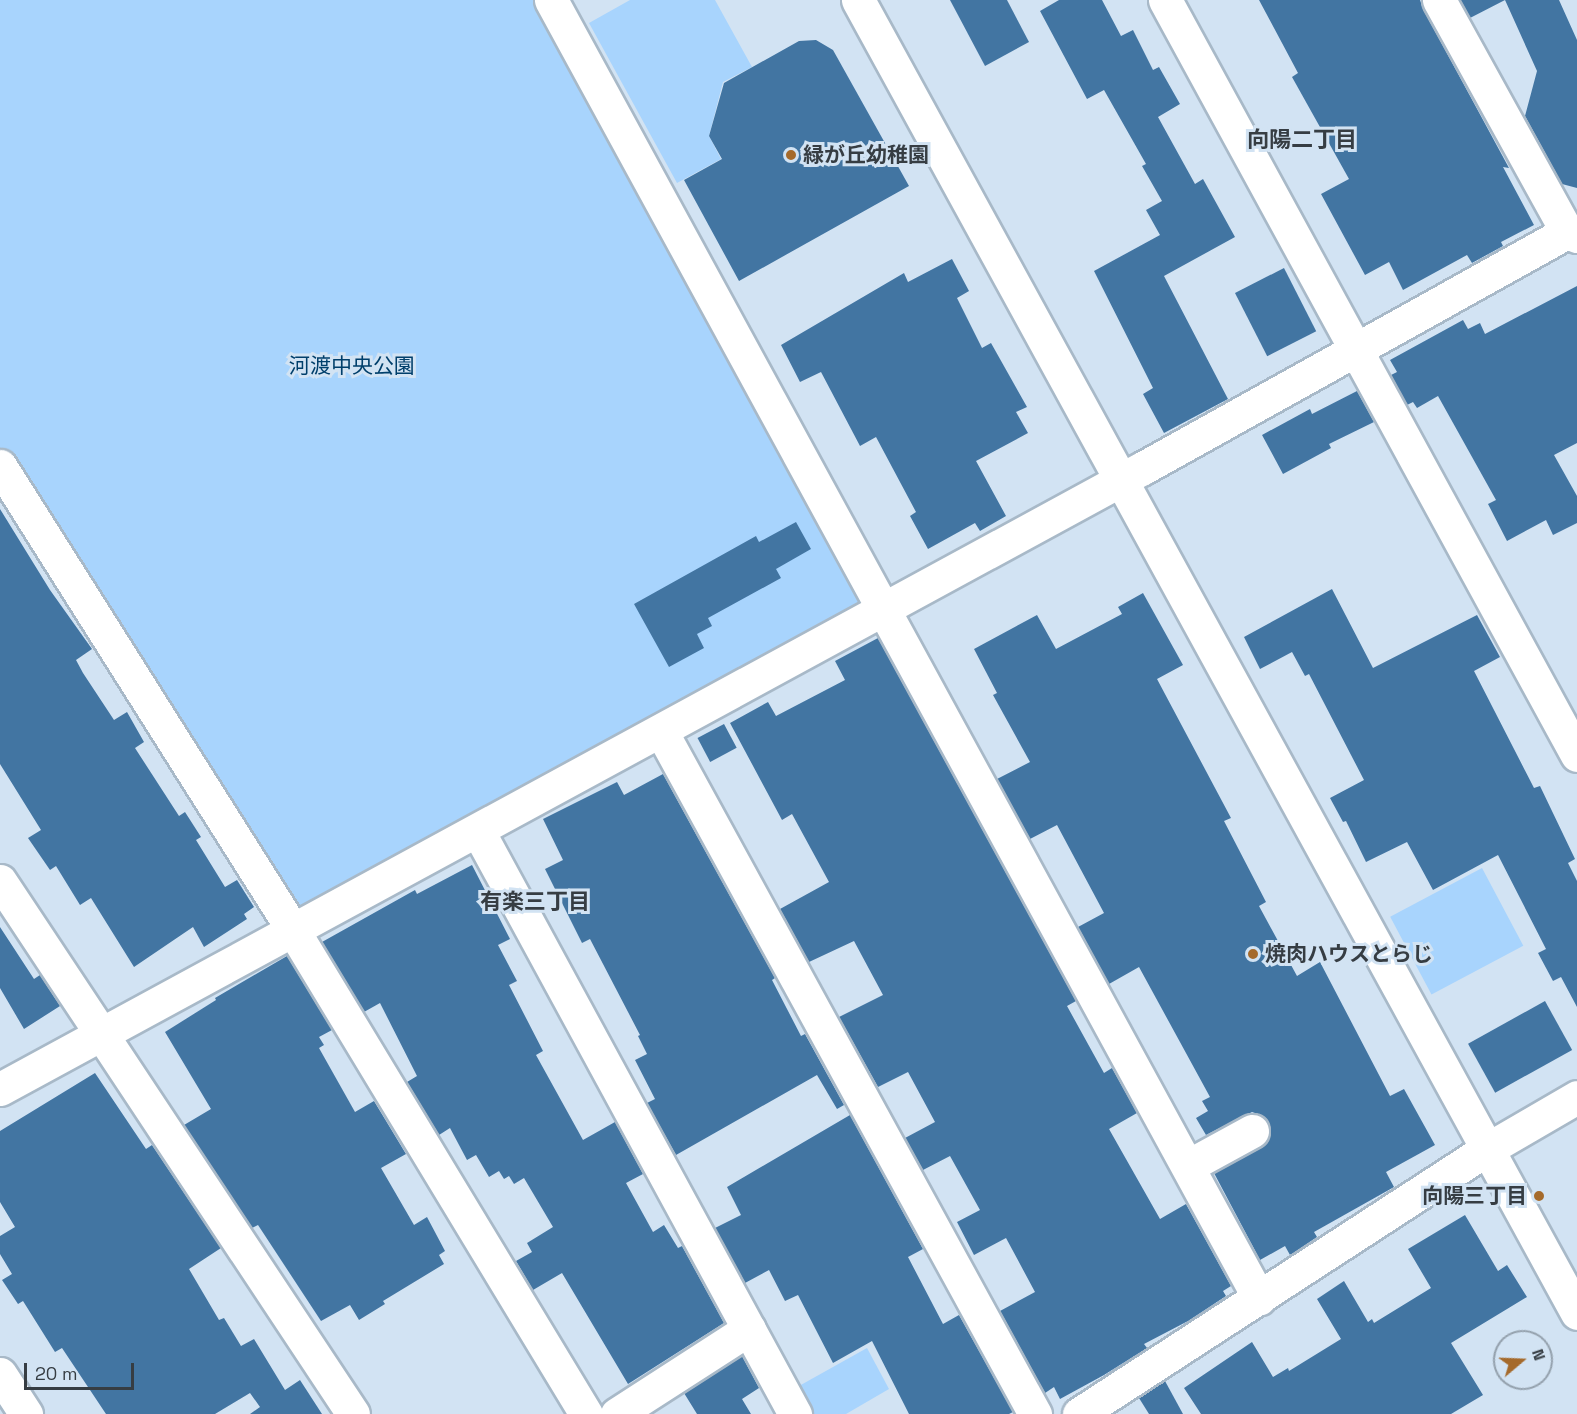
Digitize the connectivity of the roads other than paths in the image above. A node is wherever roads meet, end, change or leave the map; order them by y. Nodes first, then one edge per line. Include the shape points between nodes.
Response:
1 (552, 0) edge
2 (858, 0) edge
3 (1165, 0) edge
4 (1438, 0) edge
5 (1572, 234) edge
6 (1356, 350) junction
7 (0, 466) edge
8 (1121, 480) junction
9 (884, 608) junction
10 (662, 731) junction
11 (1577, 755) edge
12 (478, 831) junction
13 (0, 881) edge
14 (293, 930) junction
15 (102, 1036) junction
16 (0, 1089) edge
17 (1577, 1097) edge
18 (1252, 1131) dead end
19 (1486, 1150) junction
20 (1188, 1166) junction
21 (1259, 1298) junction
22 (1577, 1312) edge
23 (748, 1329) junction
24 (0, 1374) edge
25 (26, 1414) edge
26 (353, 1414) edge
27 (586, 1414) edge
28 (617, 1414) edge
29 (795, 1414) edge
30 (1035, 1414) edge
31 (1079, 1414) edge

1 - 9 street
2 - 8 street
3 - 6 street
4 - 5 street
5 - 6 street
6 - 8 street
6 - 11 street
7 - 14 street
8 - 9 street
8 - 19 street
9 - 10 street
9 - 20 street
10 - 12 street
10 - 30 street
12 - 14 street
12 - 23 street
13 - 15 street
14 - 15 street
14 - 27 street
15 - 16 street
15 - 26 street
17 - 19 street
18 - 20 street
19 - 21 street
19 - 22 street
20 - 21 street
21 - 31 street
23 - 28 street
23 - 29 street
24 - 25 street

